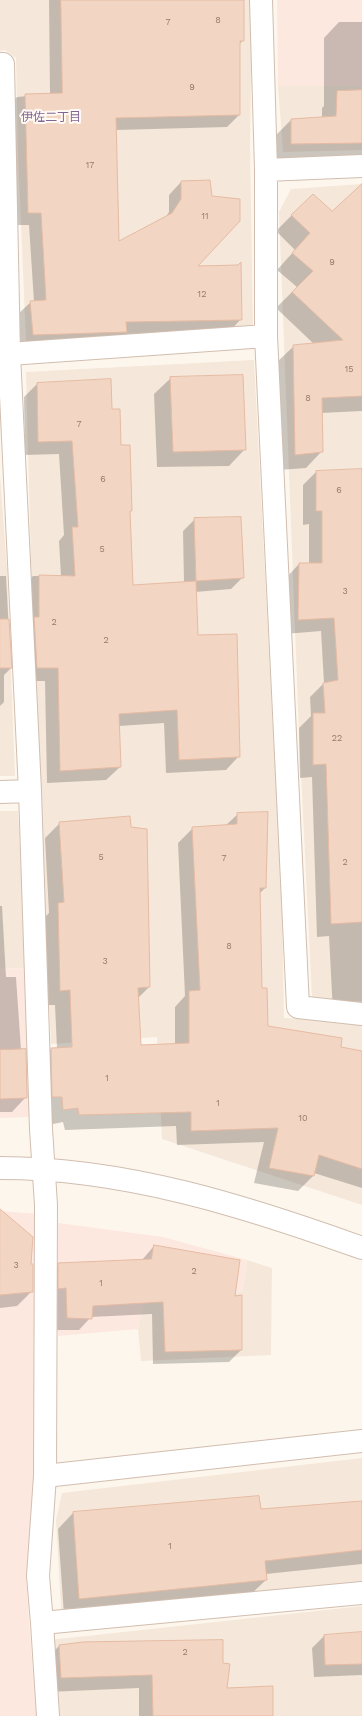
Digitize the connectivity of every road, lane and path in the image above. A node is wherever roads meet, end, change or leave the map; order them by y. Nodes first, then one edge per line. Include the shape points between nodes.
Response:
1 (261, 0) edge
2 (0, 64) edge
3 (362, 166) edge
4 (266, 170) junction
5 (266, 336) junction
6 (9, 354) junction
7 (30, 791) junction
8 (0, 792) edge
9 (362, 1014) edge
10 (0, 1168) edge
11 (43, 1168) junction
12 (362, 1248) edge
13 (362, 1441) edge
14 (45, 1476) junction
15 (362, 1593) edge
16 (42, 1623) junction
17 (48, 1716) edge

1 - 4 street
2 - 6 street via 3,64
3 - 4 street
4 - 5 street
5 - 6 street
5 - 9 street via 298,1007
6 - 7 street
7 - 8 street
7 - 11 street
10 - 11 street
11 - 12 street via 121,1178 183,1192 288,1221
11 - 14 street via 46,1205
13 - 14 street
14 - 16 street via 38,1576
15 - 16 street
16 - 17 street

